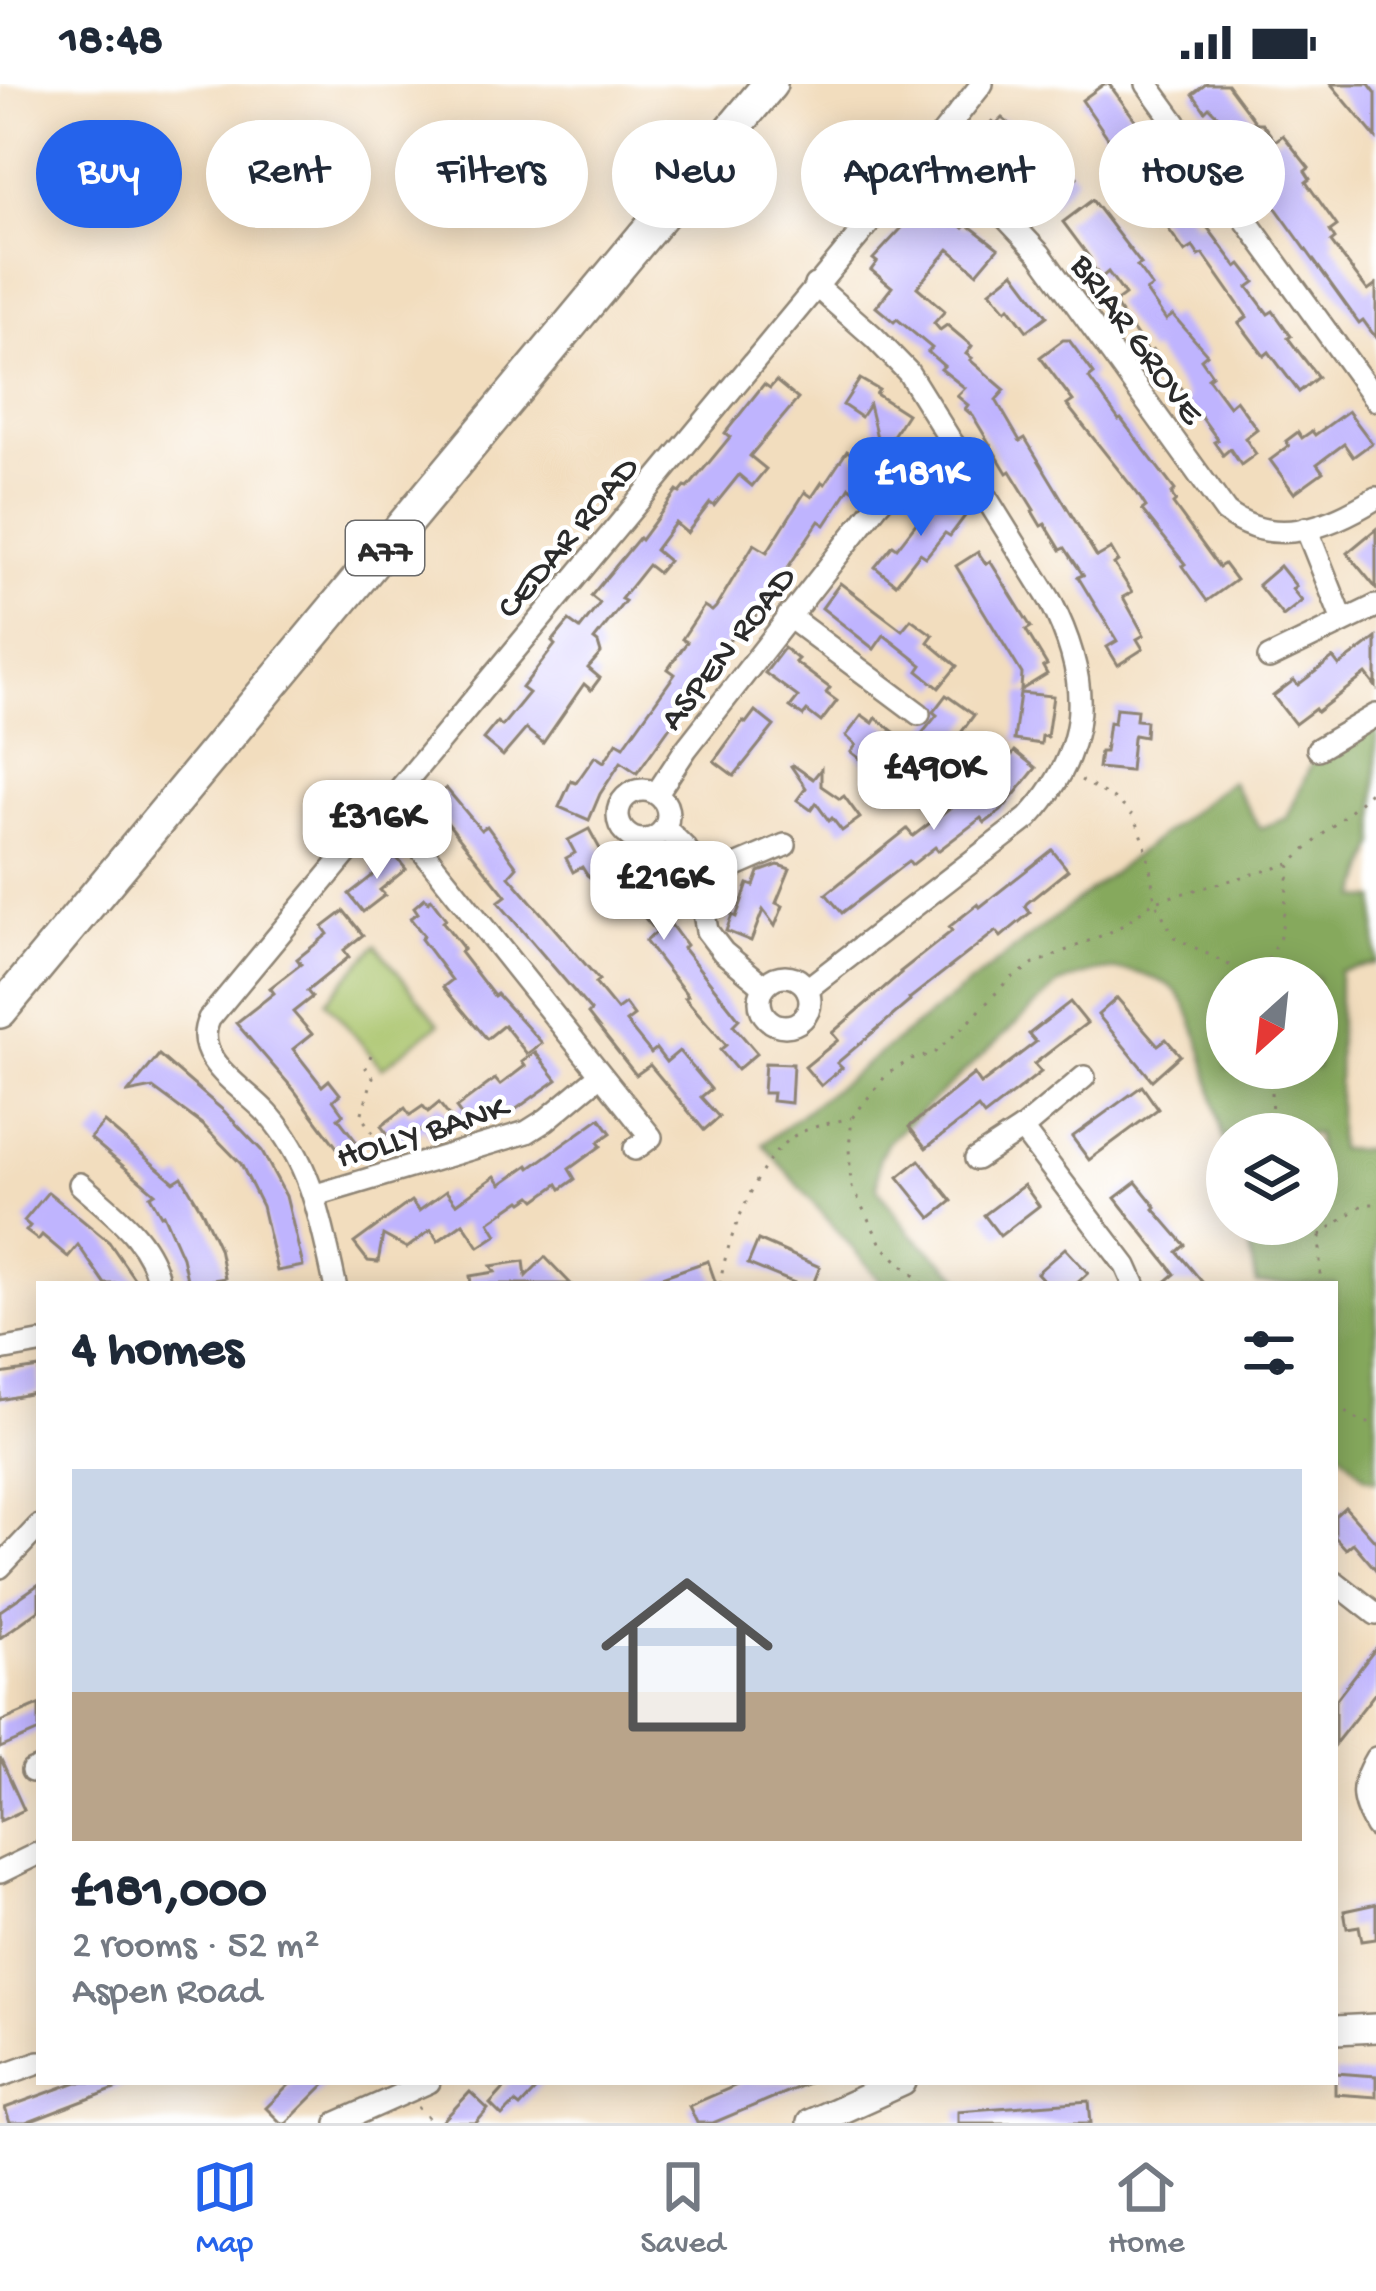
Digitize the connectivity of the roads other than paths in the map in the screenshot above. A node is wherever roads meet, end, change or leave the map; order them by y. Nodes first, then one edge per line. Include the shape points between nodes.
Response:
1 (770, 84) edge
2 (982, 84) edge
3 (1147, 84) edge
4 (953, 120) edge
5 (863, 228) edge
6 (1015, 228) edge
7 (815, 285) junction
8 (1376, 400) edge
9 (954, 445) junction
10 (1376, 498) edge
11 (1306, 528) junction
12 (1376, 606) edge
13 (788, 616) junction
14 (1343, 621) junction
15 (1268, 658) dead end
16 (919, 714) dead end
17 (1376, 716) edge
18 (1318, 749) dead end
19 (657, 794) junction
20 (385, 804) junction
21 (665, 828) junction
22 (785, 844) dead end
23 (698, 873) junction
24 (764, 986) junction
25 (807, 989) junction
26 (0, 1011) edge
27 (600, 1076) junction
28 (1084, 1077) dead end
29 (1022, 1129) junction
30 (635, 1149) dead end
31 (976, 1159) dead end
32 (80, 1184) dead end
33 (316, 1196) junction
34 (158, 1281) edge
35 (334, 1281) edge
36 (1133, 1281) edge
37 (36, 1344) edge
38 (0, 1350) edge
39 (36, 1529) edge
40 (0, 1567) edge
41 (1338, 1584) edge
42 (1376, 1614) edge
43 (1376, 1758) edge
44 (1376, 1827) edge
45 (36, 1854) edge
46 (0, 1872) edge
47 (1376, 2028) edge
48 (1338, 2030) edge
49 (36, 2063) edge
50 (0, 2076) edge
51 (422, 2085) edge
52 (895, 2085) edge
53 (337, 2123) edge
54 (811, 2123) edge

1 - 26 highway, A77
2 - 4 street, CEDAR ROAD
3 - 8 street
5 - 7 street, CEDAR ROAD
6 - 11 street, BRIAR GROVE via 1226,512 1264,531
7 - 9 street via 908,372
7 - 20 street, CEDAR ROAD
9 - 13 street, ASPEN ROAD via 887,494
9 - 25 street via 1070,638 1077,736 1050,794 1028,818
10 - 11 street, BRIAR GROVE
11 - 14 street
12 - 14 street
13 - 16 street
13 - 19 street, ASPEN ROAD
14 - 15 street
17 - 18 street
19 - 21 street via 668,809
19 - 21 street via 626,797 618,820 627,835 643,840
20 - 27 street
20 - 33 street, CEDAR ROAD via 204,1030 212,1060 268,1114
21 - 23 street
22 - 23 street
23 - 24 street via 707,931
24 - 25 street via 786,976
24 - 25 street via 762,1012 783,1026 806,1015
27 - 30 street via 651,1137
27 - 33 street, HOLLY BANK via 527,1132
28 - 29 street
29 - 31 street
29 - 36 street
32 - 34 street via 139,1237
33 - 35 street
37 - 38 street
39 - 40 street
41 - 42 street
43 - 44 street via 1363,1803
45 - 46 street
47 - 48 street
49 - 50 street
51 - 53 street
52 - 54 street

